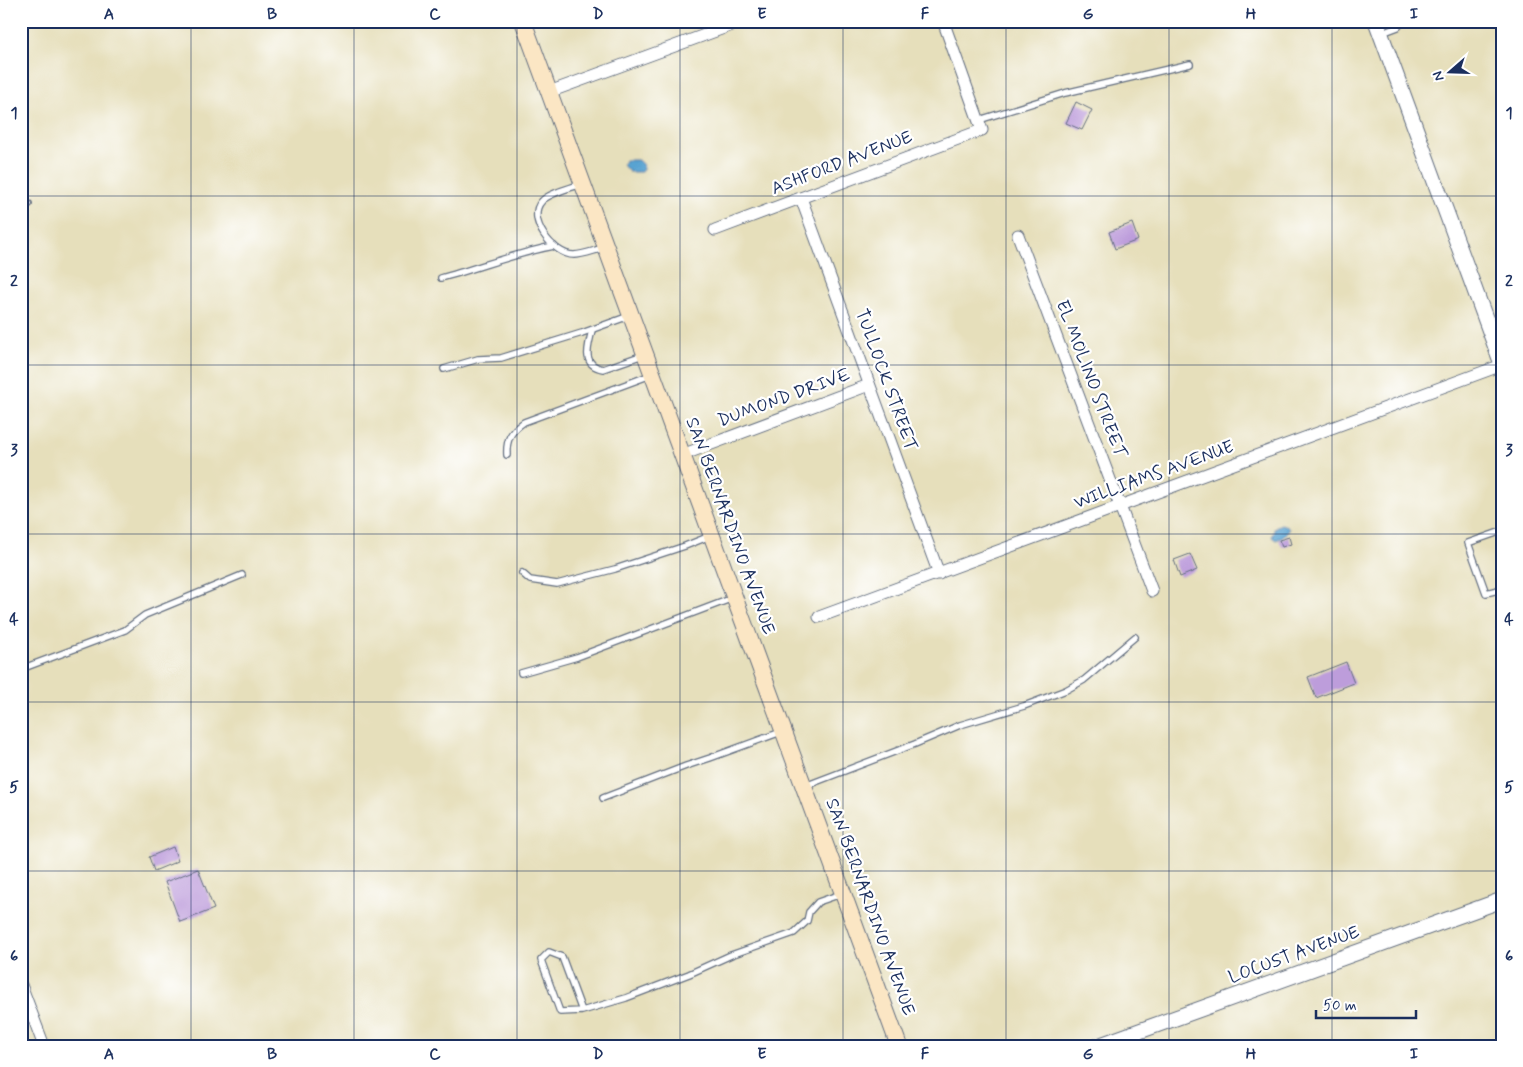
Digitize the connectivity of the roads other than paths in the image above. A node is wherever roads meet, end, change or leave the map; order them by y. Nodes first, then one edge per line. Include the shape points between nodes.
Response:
1 (523, 21) edge
2 (743, 21) edge
3 (943, 21) edge
4 (1404, 21) edge
5 (1378, 28) edge
6 (1190, 64) dead end
7 (549, 92) junction
8 (980, 125) junction
9 (582, 183) junction
10 (801, 198) junction
11 (21, 204) edge
12 (29, 204) dead end
13 (715, 230) dead end
14 (1018, 235) dead end
15 (554, 246) junction
16 (606, 248) junction
17 (441, 278) dead end
18 (631, 315) junction
19 (592, 330) junction
20 (645, 355) junction
21 (1502, 365) edge
22 (444, 369) dead end
23 (652, 374) junction
24 (869, 385) junction
25 (506, 455) dead end
26 (682, 455) junction
27 (1120, 506) junction
28 (1502, 531) edge
29 (712, 535) junction
30 (522, 573) dead end
31 (939, 574) junction
32 (242, 575) dead end
33 (1502, 589) edge
34 (1152, 591) dead end
35 (735, 598) junction
36 (819, 617) dead end
37 (1135, 637) dead end
38 (21, 669) edge
39 (521, 673) dead end
40 (784, 731) junction
41 (804, 786) junction
42 (603, 798) dead end
43 (843, 894) junction
44 (1502, 900) edge
45 (21, 985) edge
46 (582, 1010) junction
47 (44, 1046) edge
48 (899, 1046) edge
49 (1098, 1046) edge

1 - 7 main road, SAN BERNARDINO AVENUE
2 - 7 street
3 - 8 street
4 - 5 lane via 1398,27
5 - 21 street
6 - 8 lane via 1066,93
7 - 9 main road, SAN BERNARDINO AVENUE
8 - 10 street, ASHFORD AVENUE
9 - 15 lane via 547,197 538,206 542,233
9 - 16 main road, SAN BERNARDINO AVENUE
10 - 13 street, ASHFORD AVENUE
10 - 24 street, TULLOCK STREET
11 - 12 lane
14 - 27 street, EL MOLINO STREET
15 - 16 lane via 573,255
15 - 17 lane
16 - 18 main road, SAN BERNARDINO AVENUE
18 - 19 lane
18 - 20 main road, SAN BERNARDINO AVENUE
19 - 20 lane via 587,348 590,362 596,368 602,369
19 - 22 lane via 501,358 478,359
20 - 23 main road, SAN BERNARDINO AVENUE
21 - 27 street, WILLIAMS AVENUE
23 - 25 lane via 524,422 510,435
23 - 26 main road, SAN BERNARDINO AVENUE
24 - 26 street, DUMOND DRIVE
24 - 31 street, TULLOCK STREET
26 - 29 main road, SAN BERNARDINO AVENUE
27 - 31 street, WILLIAMS AVENUE
27 - 34 street, EL MOLINO STREET
28 - 33 lane via 1468,543 1486,593
29 - 30 lane via 624,566 557,584 530,580
29 - 35 main road, SAN BERNARDINO AVENUE
31 - 36 street, WILLIAMS AVENUE
32 - 38 lane via 144,615 125,630
35 - 39 lane via 577,658
35 - 40 main road, SAN BERNARDINO AVENUE
37 - 41 lane via 1084,680 1066,690 960,725
40 - 41 main road, SAN BERNARDINO AVENUE
40 - 42 lane
41 - 43 main road, SAN BERNARDINO AVENUE
43 - 46 lane via 818,902 794,933 626,998
43 - 48 main road, SAN BERNARDINO AVENUE
44 - 49 street, LOCUST AVENUE
45 - 47 street
46 - 46 lane via 560,1012 541,960 549,952 562,957

